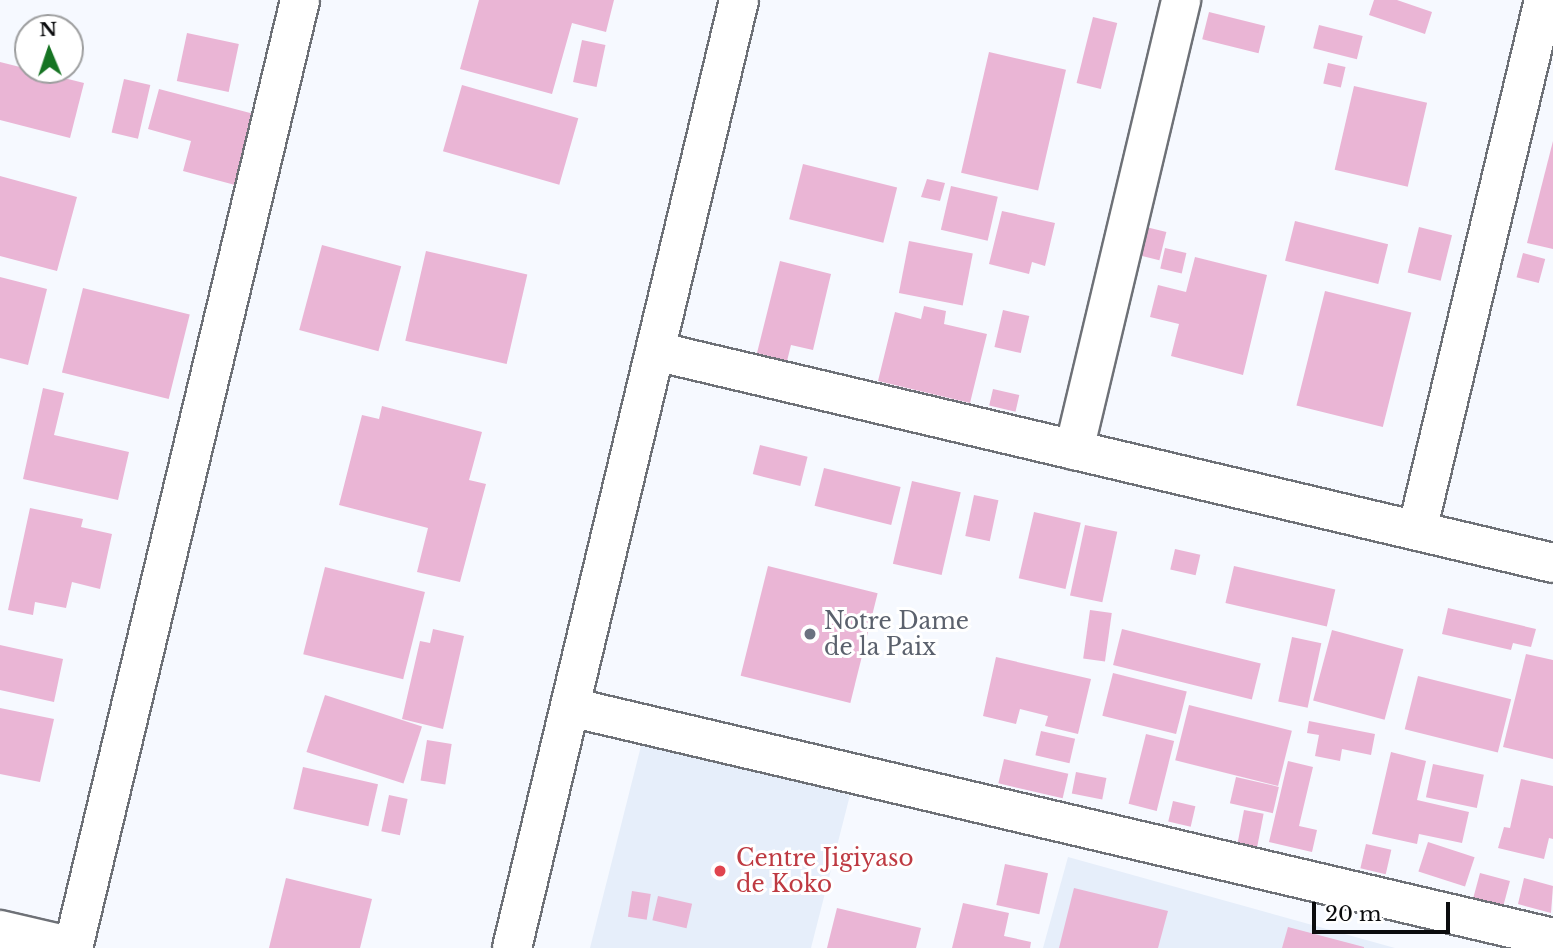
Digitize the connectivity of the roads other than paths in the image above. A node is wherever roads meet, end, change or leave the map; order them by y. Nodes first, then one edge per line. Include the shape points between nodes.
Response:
1 (300, 0) edge
2 (739, 0) edge
3 (1181, 0) edge
4 (1544, 0) edge
5 (655, 351) junction
6 (1074, 450) junction
7 (1417, 531) junction
8 (1553, 563) edge
9 (570, 707) junction
10 (0, 930) edge
11 (1553, 938) edge
12 (73, 948) edge
13 (512, 948) edge

1 - 12 street
2 - 5 street
3 - 6 street
4 - 7 street
5 - 6 street
5 - 9 street
6 - 7 street
7 - 8 street
9 - 11 street
9 - 13 street
10 - 12 street

